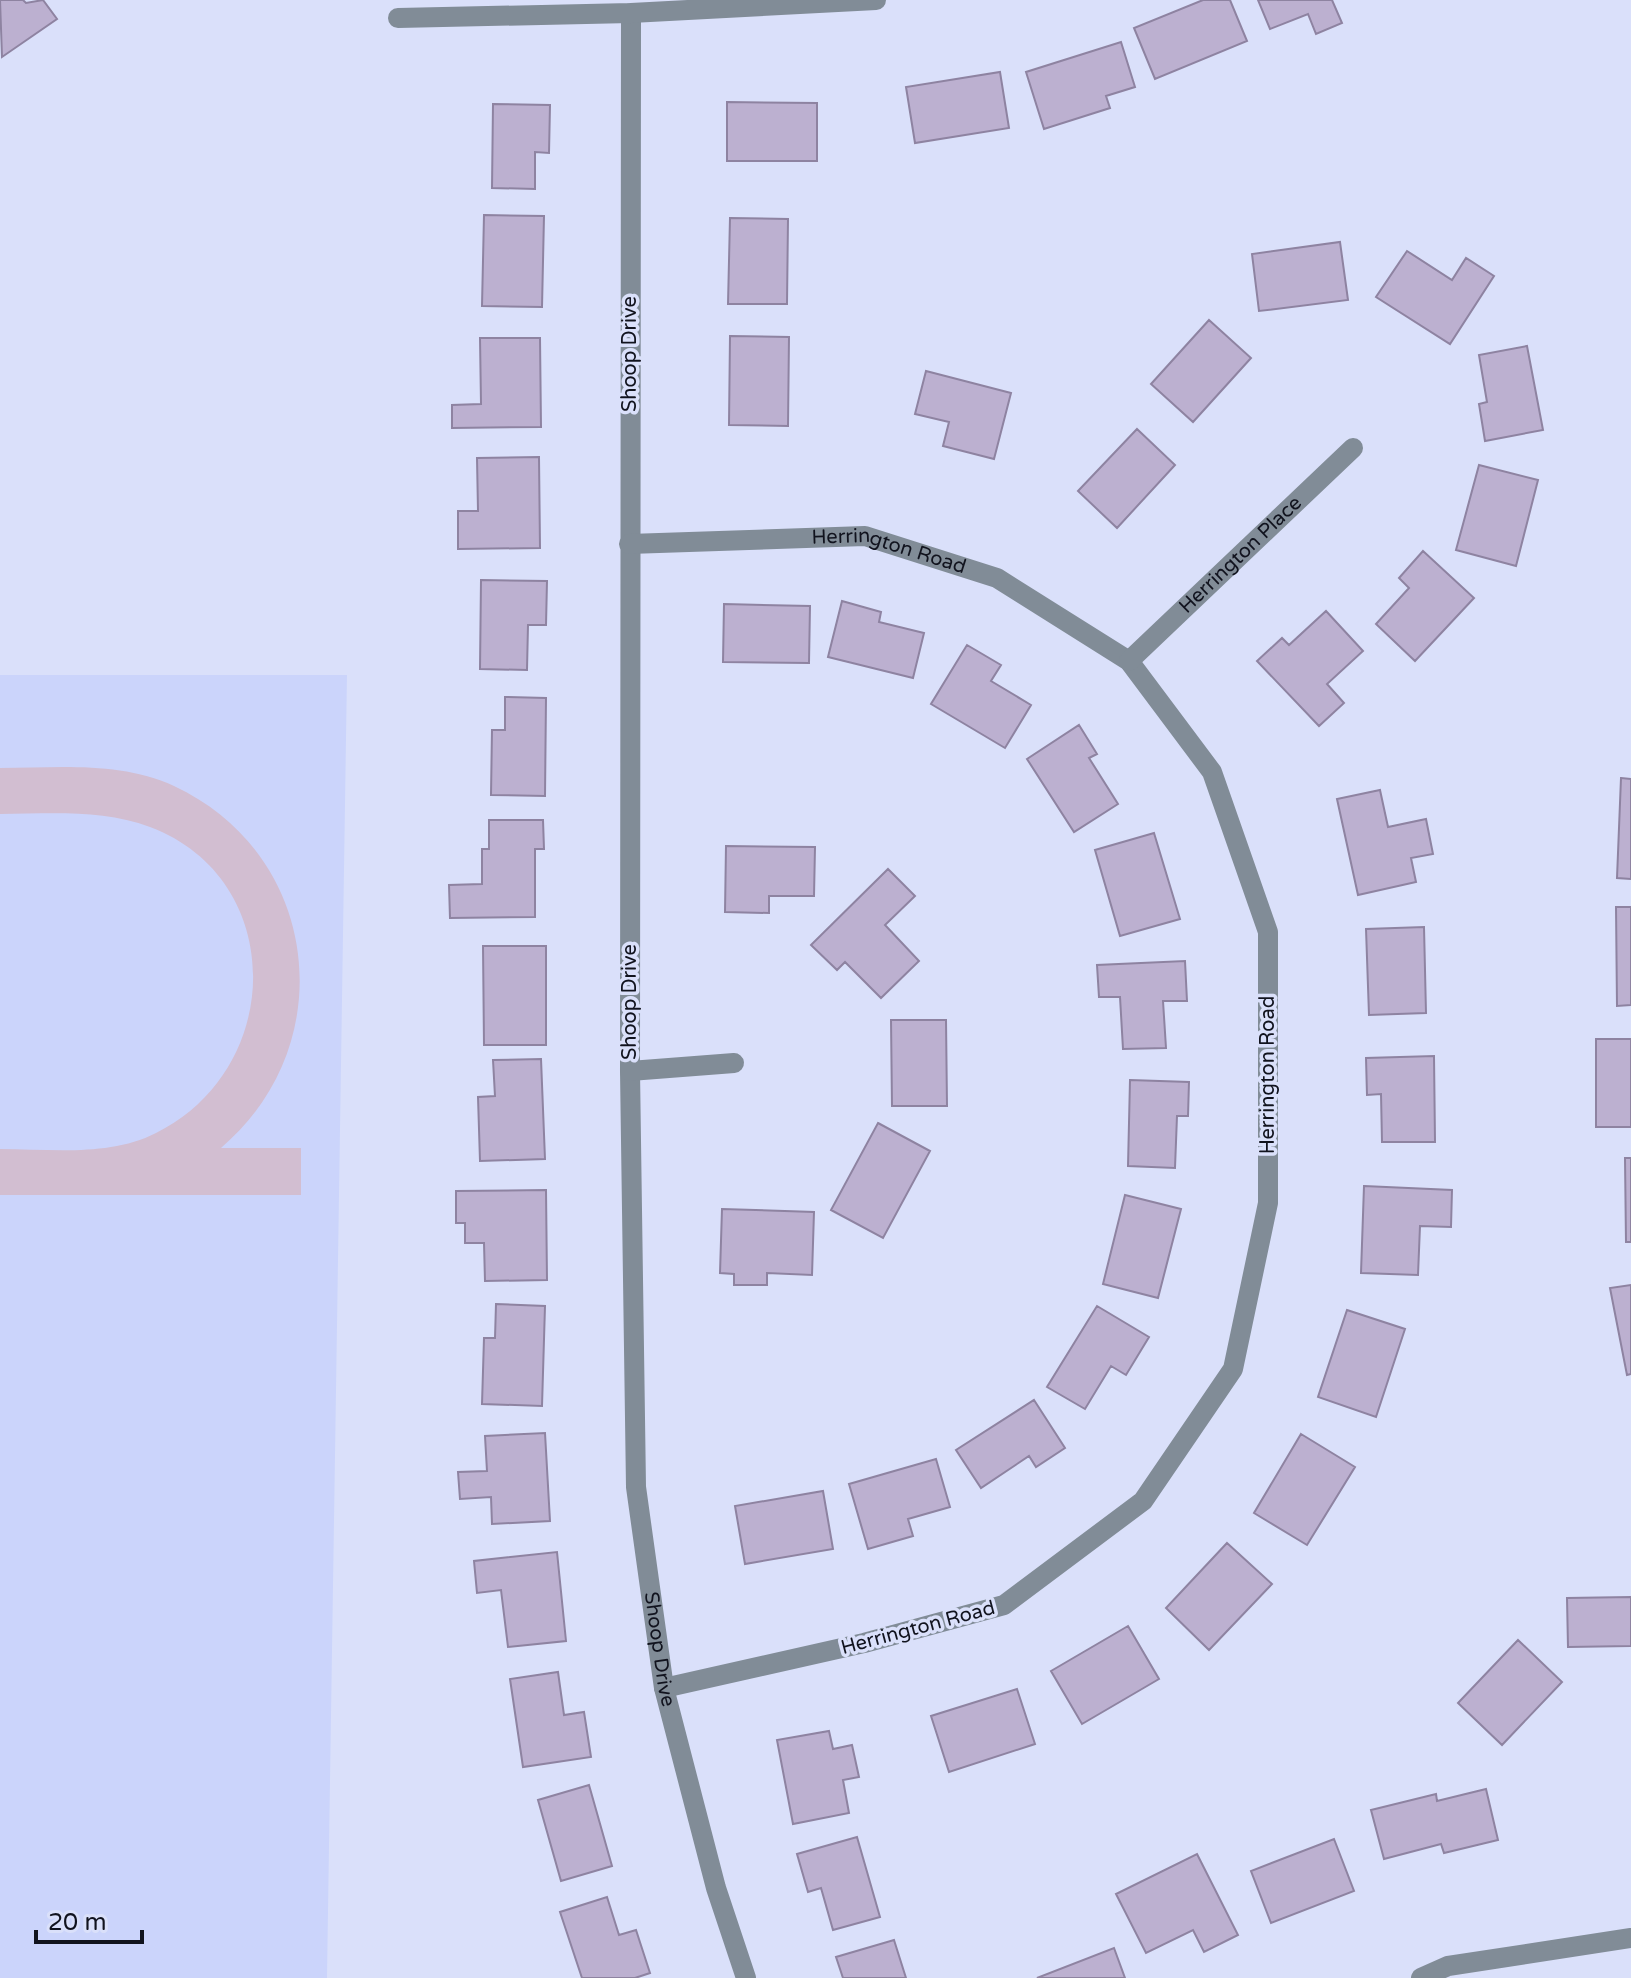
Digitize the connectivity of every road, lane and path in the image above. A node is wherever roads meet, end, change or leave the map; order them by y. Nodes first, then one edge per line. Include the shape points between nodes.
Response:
1 (876, 0) edge
2 (631, 13) junction
3 (398, 18) dead end
4 (1353, 448) dead end
5 (629, 544) junction
6 (1129, 661) junction
7 (734, 1063) dead end
8 (630, 1071) junction
9 (664, 1688) junction
10 (1631, 1938) edge
11 (746, 1978) edge
12 (1421, 1978) edge

1 - 2 street
2 - 3 street
2 - 5 street, Shoop Drive
4 - 6 street, Herrington Place
5 - 6 street, Herrington Road via 865,536 997,578
5 - 8 street, Shoop Drive
6 - 9 street, Herrington Road via 1212,772 1268,932 1268,1203 1233,1369 1143,1501 1004,1605
7 - 8 street
8 - 9 street, Shoop Drive via 636,1487
9 - 11 street, Shoop Drive via 716,1888
10 - 12 street via 1448,1966

